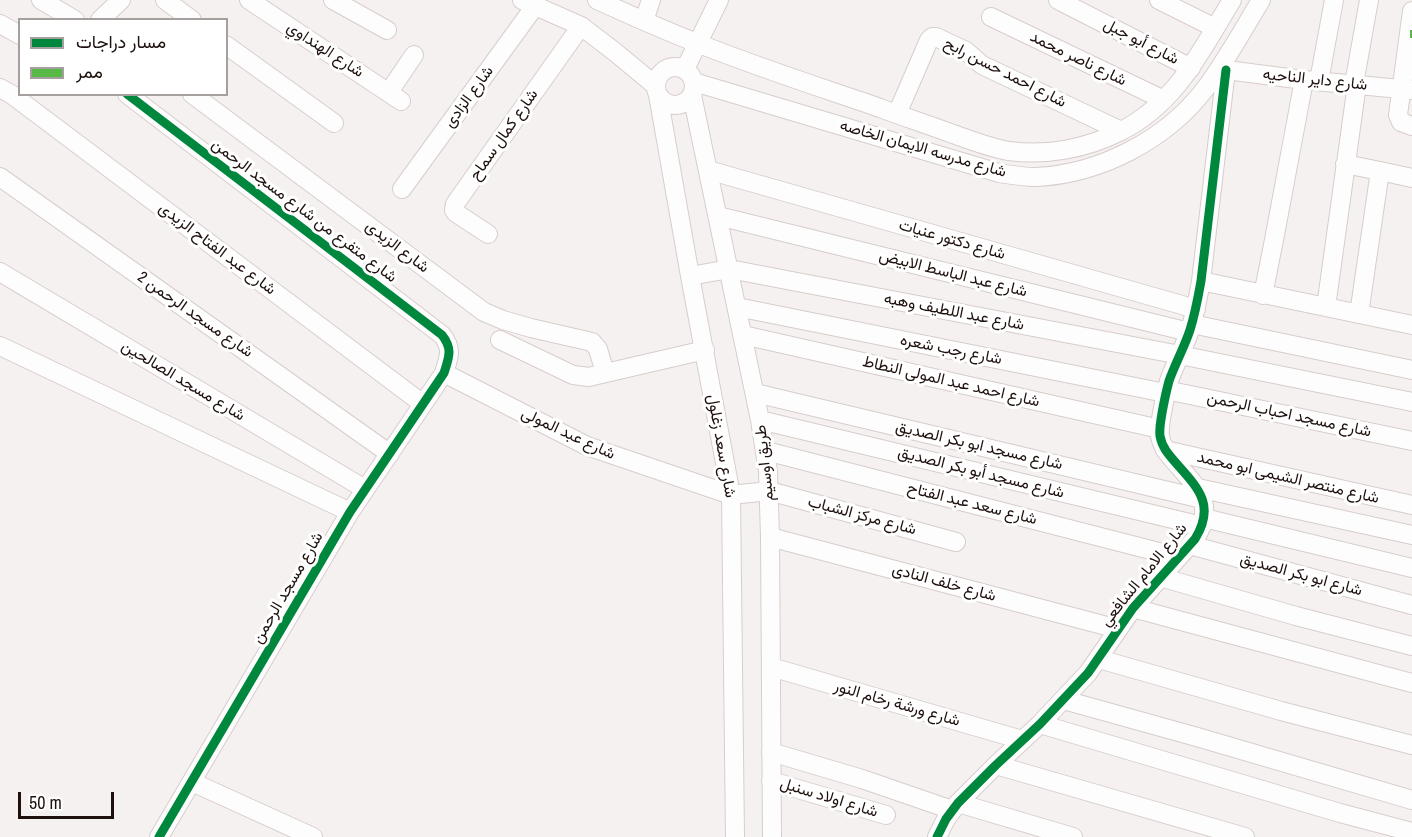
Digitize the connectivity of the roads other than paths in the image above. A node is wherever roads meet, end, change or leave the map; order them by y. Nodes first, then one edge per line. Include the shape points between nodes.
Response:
1 (41, 0) edge
2 (121, 0) edge
3 (165, 0) edge
4 (249, 0) edge
5 (333, 0) edge
6 (597, 0) edge
7 (651, 0) edge
8 (719, 0) edge
9 (1058, 0) edge
10 (1159, 0) edge
11 (1232, 0) edge
12 (1262, 0) edge
13 (1334, 0) edge
14 (1369, 0) edge
15 (528, 3) edge
16 (1412, 11) edge
17 (992, 17) dead end
18 (72, 18) edge
19 (102, 18) edge
20 (189, 18) edge
21 (644, 21) junction
22 (0, 24) edge
23 (581, 26) junction
24 (1215, 28) junction
25 (387, 30) dead end
26 (18, 34) edge
27 (697, 43) junction
28 (228, 46) edge
29 (414, 55) dead end
30 (1223, 70) junction
31 (1188, 72) junction
32 (1311, 80) junction
33 (690, 82) junction
34 (1355, 84) junction
35 (1406, 89) edge
36 (1204, 90) junction
37 (657, 91) junction
38 (8, 93) edge
39 (130, 96) edge
40 (195, 96) edge
41 (1164, 100) junction
42 (879, 108) junction
43 (897, 114) junction
44 (334, 123) dead end
45 (1412, 126) edge
46 (1121, 131) junction
47 (870, 135) junction
48 (1345, 164) junction
49 (708, 170) junction
50 (1380, 171) junction
51 (0, 177) edge
52 (1412, 178) edge
53 (402, 189) dead end
54 (718, 216) junction
55 (488, 234) dead end
56 (729, 269) junction
57 (0, 272) edge
58 (690, 276) junction
59 (1201, 281) junction
60 (1263, 295) junction
61 (737, 307) junction
62 (1326, 307) junction
63 (1359, 314) junction
64 (1192, 322) junction
65 (1412, 325) edge
66 (743, 335) junction
67 (500, 340) dead end
68 (0, 346) edge
69 (705, 350) junction
70 (1180, 356) junction
71 (446, 366) junction
72 (1412, 370) edge
73 (604, 373) junction
74 (1166, 392) junction
75 (755, 393) junction
76 (1412, 402) edge
77 (423, 404) junction
78 (760, 420) junction
79 (1160, 429) junction
80 (1412, 441) edge
81 (1165, 450) junction
82 (766, 451) junction
83 (390, 454) junction
84 (366, 489) junction
85 (769, 491) junction
86 (1200, 494) junction
87 (731, 495) junction
88 (1412, 506) edge
89 (350, 512) junction
90 (1203, 522) junction
91 (1412, 535) edge
92 (770, 537) junction
93 (956, 542) dead end
94 (1184, 551) junction
95 (1412, 568) edge
96 (1160, 577) junction
97 (1412, 605) edge
98 (1133, 608) junction
99 (1118, 629) junction
100 (1412, 646) edge
101 (1098, 659) junction
102 (771, 667) junction
103 (1412, 683) edge
104 (1064, 700) junction
105 (1040, 724) junction
106 (1022, 740) junction
107 (1412, 745) edge
108 (771, 752) junction
109 (996, 765) junction
110 (771, 781) junction
111 (192, 782) junction
112 (1412, 800) edge
113 (955, 806) junction
114 (886, 815) dead end
115 (1412, 832) edge
116 (159, 837) edge
117 (313, 837) edge
118 (735, 837) edge
119 (772, 837) edge
120 (937, 837) edge
121 (1073, 837) edge
122 (1245, 837) edge

1 - 18 street
2 - 19 street
3 - 20 street
4 - 29 street, شارع الهنداوي via 395,97
5 - 25 street
6 - 21 street, شارع مدرسه الايمان الخاصه
7 - 21 street
8 - 27 street
9 - 31 street, شارع أبو جبل
10 - 24 street
11 - 24 street, شارع مدرسه الايمان الخاصه
12 - 30 street, شارع مدرسه الايمان الخاصه
13 - 32 street
14 - 34 street
15 - 23 street
15 - 53 street, شارع الزادى
16 - 35 street
17 - 41 street, شارع ناصر محمد
21 - 27 street, شارع مدرسه الايمان الخاصه
22 - 26 street
23 - 37 street
23 - 55 street, شارع كمال سماح via 455,204 456,213
24 - 31 street, شارع مدرسه الايمان الخاصه
27 - 33 street
27 - 42 street, شارع مدرسه الايمان الخاصه
28 - 44 street
30 - 32 street, شارع داير الناحيه
30 - 36 street, شارع مدرسه الايمان الخاصه
30 - 59 street
31 - 36 street, شارع أبو جبل
31 - 41 street, شارع مدرسه الايمان الخاصه
32 - 34 street, شارع داير الناحيه
32 - 60 street
33 - 37 street via 674,67 668,68 659,75
33 - 37 street via 687,101 676,105 666,103
33 - 47 street, شارع مدرسه الايمان الخاصه
33 - 49 street, طريق اوسيم
34 - 35 street, شارع داير الناحيه
34 - 48 street
35 - 45 street via 1398,118
36 - 47 street, شارع مدرسه الايمان الخاصه via 1169,125 1132,150 1098,165 1055,175 999,173
37 - 58 street, شارع سعد زغلول
38 - 77 street, شارع عبد الفتاح الزيدى
39 - 71 street, شارع متفرع من شارع مسجد الرحمن via 442,335 450,350
40 - 73 street, شارع الزيدى via 484,312 592,342
41 - 46 street, شارع مدرسه الايمان الخاصه
42 - 43 street, شارع مدرسه الايمان الخاصه
42 - 47 street
43 - 46 street, شارع مدرسه الايمان الخاصه via 1009,151 1076,148
43 - 46 street, شارع احمد حسن رابح via 929,40 936,37 966,51 982,65
48 - 50 street
48 - 62 street
49 - 54 street, طريق اوسيم
49 - 64 street, شارع دكتور عنيات
50 - 52 street
50 - 63 street
51 - 83 street, شارع مسجد الرحمن 2
54 - 56 street, طريق اوسيم
54 - 64 street, شارع عبد الباسط الابيض
56 - 58 street
56 - 61 street, طريق اوسيم
56 - 70 street, شارع عبد اللطيف وهبه
57 - 84 street, شارع مسجد الصالحين
58 - 69 street, شارع سعد زغلول
59 - 60 street
59 - 64 street
60 - 62 street
61 - 66 street, طريق اوسيم
61 - 74 street, شارع رجب شعره
62 - 63 street
63 - 65 street
64 - 70 street
64 - 72 street
66 - 75 street, طريق اوسيم
66 - 79 street, شارع احمد عبد المولى النطاط
67 - 73 street via 573,375
68 - 89 street
69 - 73 street
69 - 87 street, شارع سعد زغلول
70 - 74 street
70 - 76 street, شارع عبد اللطيف وهبه
71 - 77 street, شارع مسجد الرحمن
71 - 87 street, شارع عبد المولى via 587,446
74 - 79 street
74 - 80 street, شارع مسجد احباب الرحمن
75 - 78 street, طريق اوسيم
75 - 86 street, شارع مسجد ابو بكر الصديق
77 - 83 street, شارع مسجد الرحمن
78 - 82 street, طريق اوسيم
78 - 90 street, شارع مسجد أبو بكر الصديق
79 - 81 street
81 - 86 street
81 - 88 street, شارع منتصر الشيمى ابو محمد
82 - 85 street, طريق اوسيم
82 - 94 street, شارع سعد عبد الفتاح
83 - 84 street, شارع مسجد الرحمن
84 - 89 street, شارع مسجد الرحمن
85 - 87 street
85 - 92 street, طريق اوسيم
85 - 93 street, شارع مركز الشباب
86 - 90 street, شارع الامام الشافعي
86 - 91 street, شارع مسجد ابو بكر الصديق
87 - 118 street, شارع سعد زغلول
89 - 111 street, شارع مسجد الرحمن
90 - 94 street, شارع الامام الشافعي
90 - 95 street, شارع مسجد أبو بكر الصديق
92 - 99 street, شارع خلف النادى
92 - 102 street, طريق اوسيم
94 - 96 street, شارع الامام الشافعي
94 - 97 street, شارع ابو بكر الصديق
96 - 98 street, شارع الامام الشافعي
96 - 100 street
98 - 99 street, شارع الامام الشافعي
98 - 103 street
99 - 101 street, شارع الامام الشافعي
101 - 104 street, شارع الامام الشافعي
101 - 107 street
102 - 106 street, شارع ورشة رخام النور
102 - 108 street, طريق اوسيم
104 - 105 street, شارع الامام الشافعي
104 - 112 street
105 - 106 street, شارع الامام الشافعي
105 - 115 street
106 - 109 street, شارع الامام الشافعي
108 - 110 street, طريق اوسيم
108 - 113 street
109 - 113 street, شارع الامام الشافعي
109 - 122 street
110 - 114 street, شارع اولاد سنبل
110 - 119 street, طريق اوسيم
111 - 116 street, شارع مسجد الرحمن
111 - 117 street
113 - 120 street, شارع الامام الشافعي
113 - 121 street

